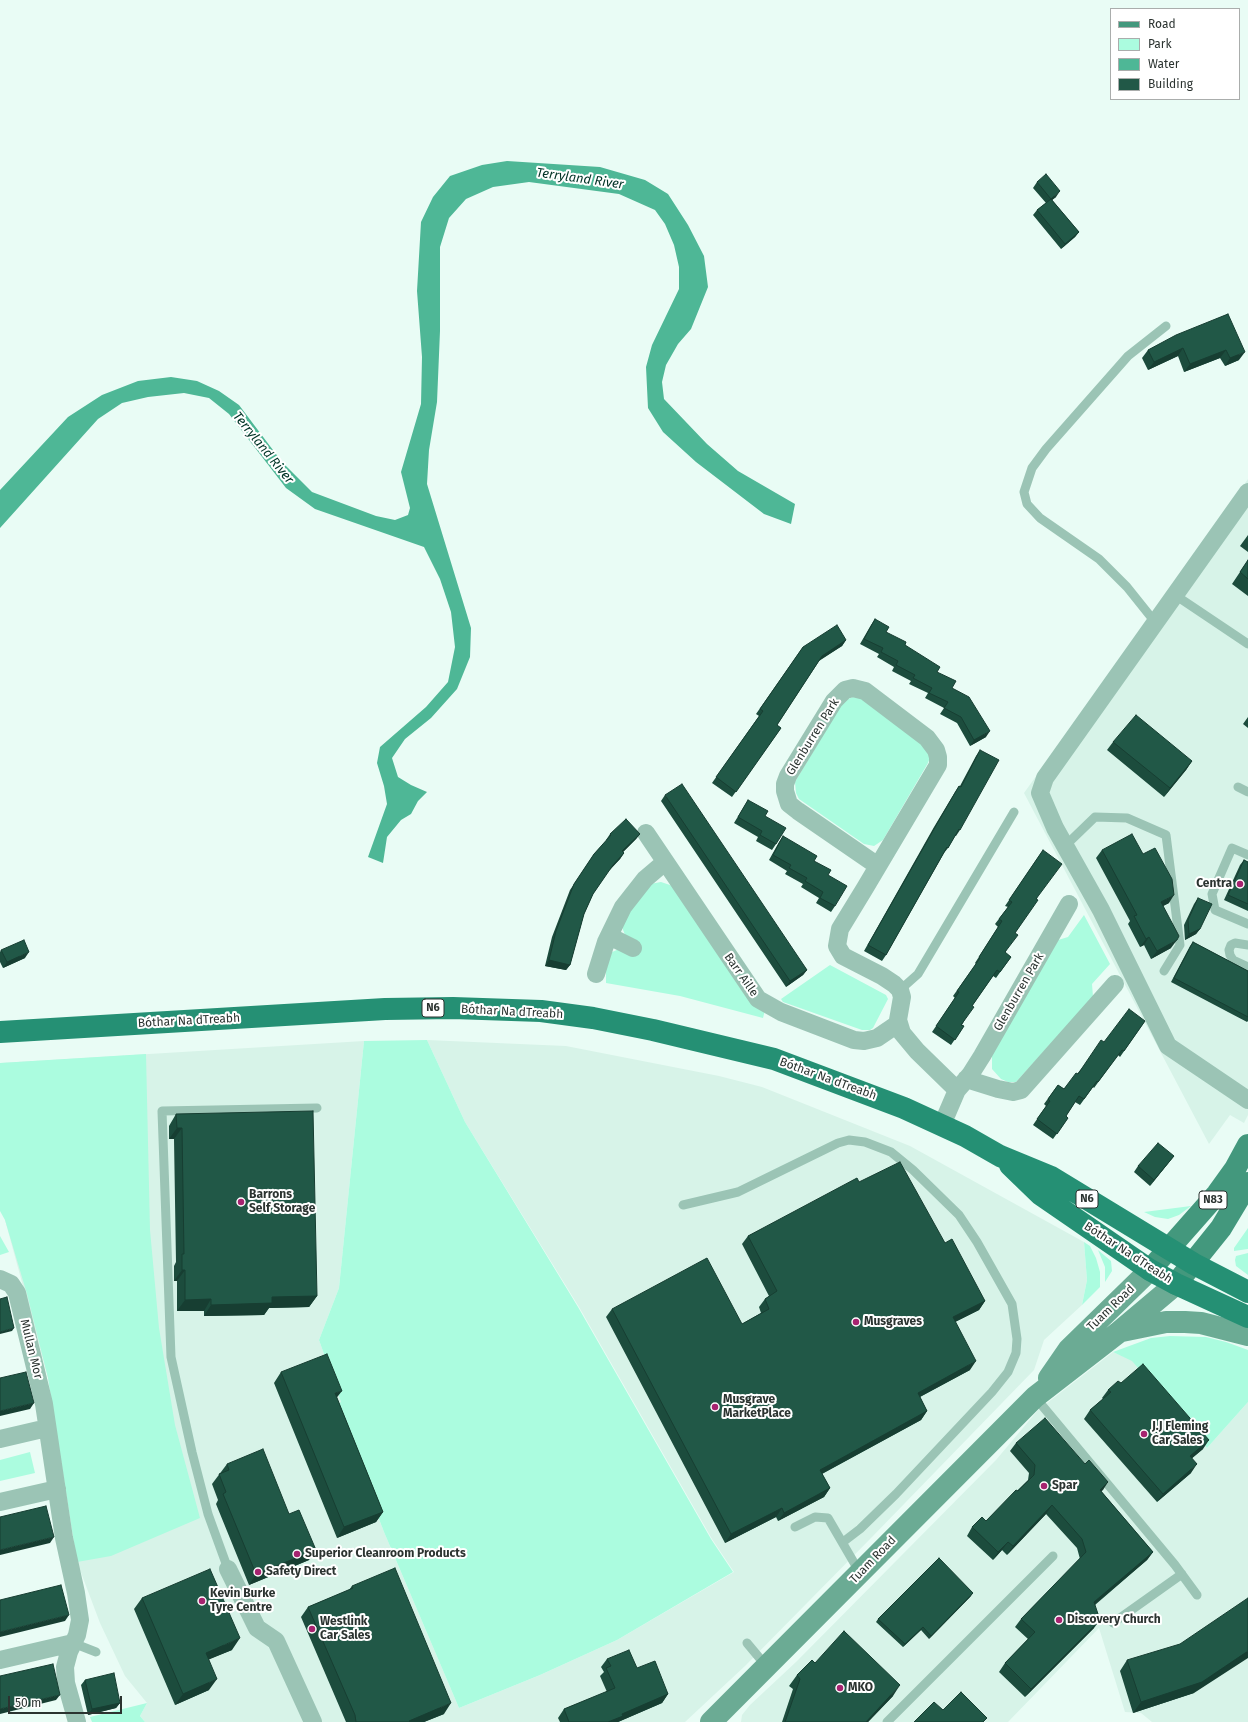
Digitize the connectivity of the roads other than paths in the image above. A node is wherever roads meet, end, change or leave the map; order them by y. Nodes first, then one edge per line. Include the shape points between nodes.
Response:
1 (1166, 326) dead end
2 (1248, 492) edge
3 (1175, 595) junction
4 (1155, 622) junction
5 (1248, 644) edge
6 (1238, 787) dead end
7 (1248, 792) edge
8 (1014, 812) dead end
9 (646, 833) dead end
10 (1065, 846) junction
11 (1248, 856) edge
12 (665, 862) junction
13 (878, 866) junction
14 (1069, 904) dead end
15 (1248, 924) edge
16 (609, 936) junction
17 (1248, 945) edge
18 (633, 948) dead end
19 (1248, 967) edge
20 (1164, 971) dead end
21 (596, 974) dead end
22 (1115, 984) dead end
23 (900, 990) junction
24 (899, 1023) junction
25 (0, 1032) edge
26 (962, 1084) junction
27 (1248, 1100) edge
28 (317, 1108) dead end
29 (942, 1124) junction
30 (1248, 1145) edge
31 (1000, 1156) junction
32 (1248, 1183) edge
33 (683, 1205) dead end
34 (1169, 1249) junction
35 (1194, 1264) junction
36 (1150, 1270) junction
37 (0, 1279) edge
38 (1176, 1284) junction
39 (1248, 1292) edge
40 (1248, 1317) edge
41 (1119, 1332) junction
42 (1248, 1335) edge
43 (1035, 1397) junction
44 (47, 1428) junction
45 (0, 1439) edge
46 (57, 1489) junction
47 (0, 1502) edge
48 (794, 1527) dead end
49 (843, 1542) junction
50 (1053, 1556) dead end
51 (228, 1569) joint
52 (860, 1573) junction
53 (1182, 1574) junction
54 (1197, 1595) dead end
55 (1113, 1623) dead end
56 (73, 1643) junction
57 (747, 1644) dead end
58 (96, 1652) dead end
59 (0, 1660) edge
60 (767, 1667) junction
61 (77, 1721) edge
62 (313, 1722) edge
63 (711, 1722) edge
64 (887, 1722) edge

1 - 4 lane via 1128,356 1046,449 1032,468 1024,492 1027,504 1040,518 1099,559 1127,587
2 - 3 street
3 - 4 street
3 - 5 lane
4 - 10 street via 1045,778 1040,793
6 - 7 lane
8 - 23 lane via 918,974
9 - 12 street, Barr Aille
10 - 20 lane via 1095,817 1127,818 1166,835 1180,945
10 - 27 street via 1101,910 1168,1046
11 - 15 lane via 1232,848 1212,894 1215,910
12 - 16 street via 634,892 623,907
12 - 24 street, Barr Aille via 758,999 781,1012 854,1040 877,1038
13 - 13 street, Glenburren Park via 938,765 938,757 927,738 865,691 853,688 845,690 834,701 788,776 785,791 789,804
13 - 23 street, Glenburren Park via 840,929 837,946 843,956 882,976
14 - 26 street, Glenburren Park via 982,1056
16 - 18 street
16 - 21 street
17 - 19 lane via 1234,943 1229,950 1233,960
22 - 26 street via 1021,1090 1013,1092
23 - 24 street via 902,997
24 - 26 street via 902,1033 917,1051
25 - 29 highway, Bóthar Na dTreabh / N6 via 385,1009 480,1008 541,1012 593,1018 653,1030 774,1060 857,1089
26 - 29 street, Glenburren Park
28 - 51 lane via 162,1110 171,1357 208,1514
29 - 31 highway, Bóthar Na dTreabh / N6
30 - 34 main road, Tuam Road / N83 via 1217,1194
31 - 34 highway, Bóthar Na dTreabh / N6 via 1051,1177
31 - 36 highway, Bóthar Na dTreabh / N6 via 1041,1195
32 - 35 main road, Tuam Road / N83 via 1221,1228
33 - 49 lane via 738,1192 838,1142 865,1142 891,1152 959,1215 1012,1304 1017,1339 1016,1353 1008,1372 896,1494
34 - 35 highway, Bóthar Na dTreabh / N6
34 - 36 main road, Tuam Road / N83
35 - 38 main road, Tuam Road / N83
35 - 39 highway, Bóthar Na dTreabh / N6
36 - 38 highway, Bóthar Na dTreabh / N6
36 - 43 main road, Tuam Road via 1069,1349
37 - 44 street, Mullan Mor via 11,1284 17,1293 44,1404
38 - 40 highway, Bóthar Na dTreabh / N6
38 - 41 main road, Tuam Road
41 - 42 main road via 1166,1322 1185,1322 1201,1323
41 - 43 main road, Tuam Road
43 - 52 main road, Tuam Road
43 - 53 lane
44 - 45 street
44 - 46 street, Mullan Mor
46 - 47 street
46 - 56 street, Mullan Mor via 80,1620
48 - 49 lane via 815,1517 828,1518
49 - 52 lane
50 - 64 lane
51 - 62 street via 257,1628 276,1641
52 - 60 main road, Tuam Road
53 - 54 lane
53 - 55 lane
56 - 58 lane
56 - 59 street
56 - 61 street, Mullan Mor via 67,1658 65,1674 68,1694
57 - 60 lane
60 - 63 main road, Tuam Road

